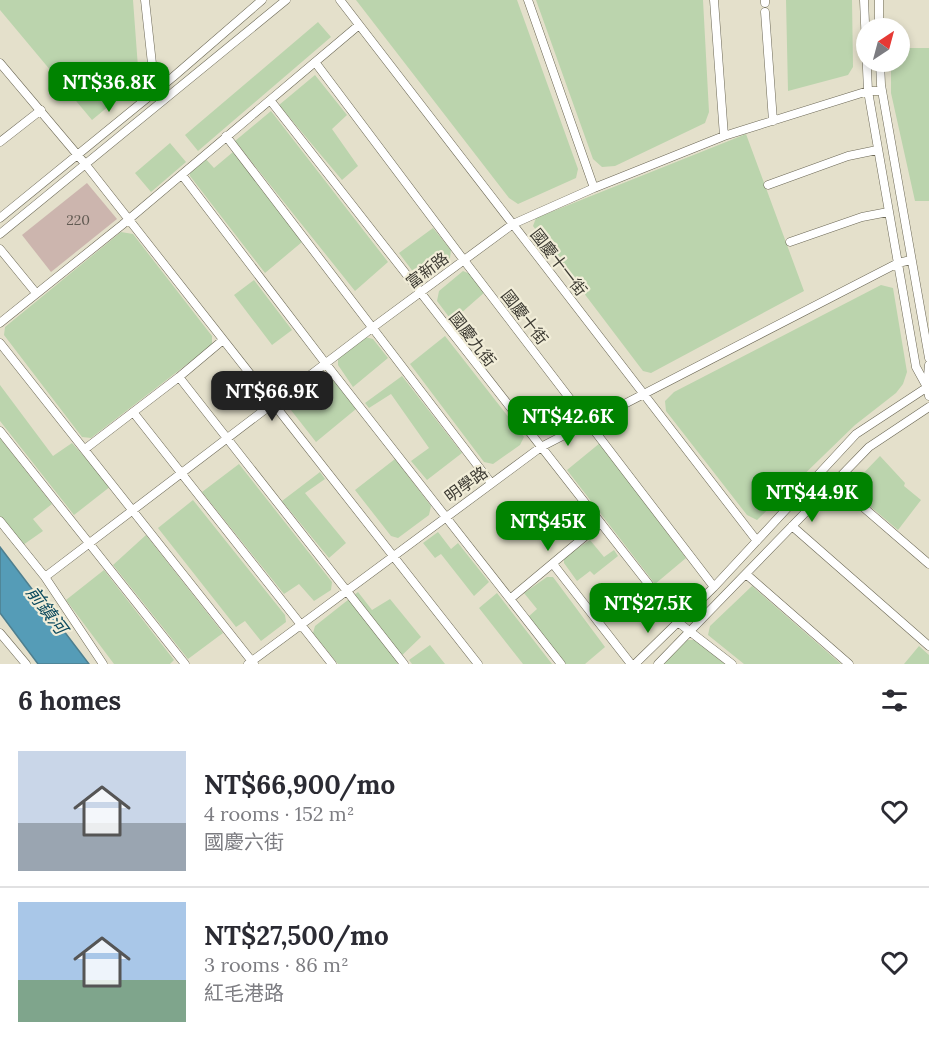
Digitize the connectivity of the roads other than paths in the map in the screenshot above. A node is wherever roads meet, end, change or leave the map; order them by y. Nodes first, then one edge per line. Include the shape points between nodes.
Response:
1 (145, 0) edge
2 (262, 0) edge
3 (286, 0) edge
4 (340, 0) edge
5 (528, 0) edge
6 (714, 0) edge
7 (864, 0) edge
8 (879, 0) edge
9 (765, 12) dead end
10 (879, 18) edge
11 (359, 25) junction
12 (315, 62) junction
13 (0, 63) edge
14 (881, 72) edge
15 (157, 90) junction
16 (868, 91) junction
17 (882, 91) junction
18 (163, 100) junction
19 (270, 100) junction
20 (41, 110) junction
21 (773, 121) junction
22 (226, 136) junction
23 (724, 136) junction
24 (0, 142) edge
25 (877, 150) junction
26 (77, 155) junction
27 (86, 165) junction
28 (182, 175) junction
29 (768, 184) dead end
30 (594, 188) junction
31 (888, 212) junction
32 (0, 218) edge
33 (129, 219) junction
34 (513, 224) junction
35 (0, 234) edge
36 (790, 242) dead end
37 (0, 249) edge
38 (463, 259) junction
39 (911, 260) junction
40 (898, 263) junction
41 (419, 292) junction
42 (36, 293) junction
43 (0, 323) edge
44 (372, 328) junction
45 (223, 340) junction
46 (0, 343) edge
47 (929, 358) edge
48 (326, 364) junction
49 (929, 365) edge
50 (179, 377) junction
51 (928, 390) edge
52 (644, 394) junction
53 (273, 404) junction
54 (929, 407) edge
55 (133, 412) junction
56 (589, 422) junction
57 (0, 431) edge
58 (227, 438) junction
59 (541, 447) junction
60 (85, 449) junction
61 (181, 473) junction
62 (834, 482) junction
63 (492, 483) junction
64 (133, 510) junction
65 (445, 516) junction
66 (0, 521) edge
67 (601, 523) junction
68 (792, 526) junction
69 (758, 541) junction
70 (89, 543) junction
71 (393, 556) junction
72 (553, 564) junction
73 (929, 564) edge
74 (746, 574) junction
75 (45, 577) junction
76 (714, 587) junction
77 (346, 590) junction
78 (510, 599) junction
79 (680, 623) junction
80 (301, 625) junction
81 (689, 631) junction
82 (0, 633) edge
83 (929, 646) edge
84 (252, 663) edge
85 (26, 664) edge
86 (103, 664) edge
87 (185, 664) edge
88 (332, 664) edge
89 (404, 664) edge
90 (478, 664) edge
91 (561, 664) edge
92 (633, 664) edge
93 (658, 664) edge
94 (732, 664) edge
95 (849, 664) edge

1 - 15 street
2 - 15 street
3 - 18 street
4 - 11 street, 國慶十一街
5 - 30 street
6 - 23 street
7 - 16 street
8 - 10 street
9 - 21 street
11 - 12 street
11 - 34 street, 國慶十一街
12 - 19 street
12 - 38 street, 國慶十街
13 - 20 street
14 - 17 street
15 - 18 street
15 - 26 street
16 - 17 street, 富新路
16 - 21 street, 富新路
16 - 25 street
17 - 39 street
18 - 27 street
19 - 22 street
19 - 41 street, 國慶九街
20 - 24 street
20 - 26 street
21 - 23 street, 富新路
22 - 28 street
22 - 44 street
23 - 30 street, 富新路
25 - 29 street
25 - 31 street
26 - 27 street
26 - 32 street
27 - 33 street
27 - 35 street
28 - 33 street
28 - 48 street
30 - 34 street, 富新路
31 - 36 street
31 - 40 street
33 - 42 street
33 - 45 street
34 - 38 street, 富新路
34 - 52 street, 國慶十一街
37 - 42 street
38 - 41 street, 富新路
38 - 56 street, 國慶十街
39 - 40 street, 明學路
39 - 47 street
40 - 51 street via 916,367
40 - 52 street, 明學路
41 - 44 street, 富新路
41 - 59 street, 國慶九街
42 - 43 street
44 - 48 street, 富新路
44 - 63 street
45 - 50 street
45 - 53 street
46 - 60 street
48 - 53 street, 富新路
48 - 65 street
49 - 51 street
50 - 55 street
50 - 58 street
51 - 69 street via 856,434
52 - 56 street, 明學路
52 - 69 street, 國慶十一街
53 - 58 street, 富新路
53 - 71 street
54 - 62 street via 868,447
55 - 60 street
55 - 61 street
56 - 59 street, 明學路
56 - 76 street, 國慶十街
57 - 70 street
58 - 61 street, 富新路
58 - 77 street
59 - 63 street, 明學路
59 - 67 street, 國慶九街
60 - 64 street
61 - 64 street, 富新路
61 - 80 street
62 - 68 street
62 - 73 street
63 - 65 street, 明學路
64 - 70 street, 富新路
64 - 84 street
65 - 71 street, 明學路
65 - 78 street
66 - 75 street
67 - 72 street
67 - 79 street, 國慶九街
68 - 74 street
68 - 83 street
69 - 76 street
70 - 75 street, 富新路
70 - 87 street
71 - 77 street, 明學路
71 - 90 street
72 - 78 street
72 - 92 street
74 - 81 street
74 - 95 street
75 - 86 street
76 - 79 street
77 - 80 street, 明學路
77 - 89 street
78 - 91 street
79 - 81 street, 國慶九街
79 - 92 street
80 - 84 street, 明學路
80 - 88 street
81 - 93 street
81 - 94 street, 國慶九街
82 - 85 street

